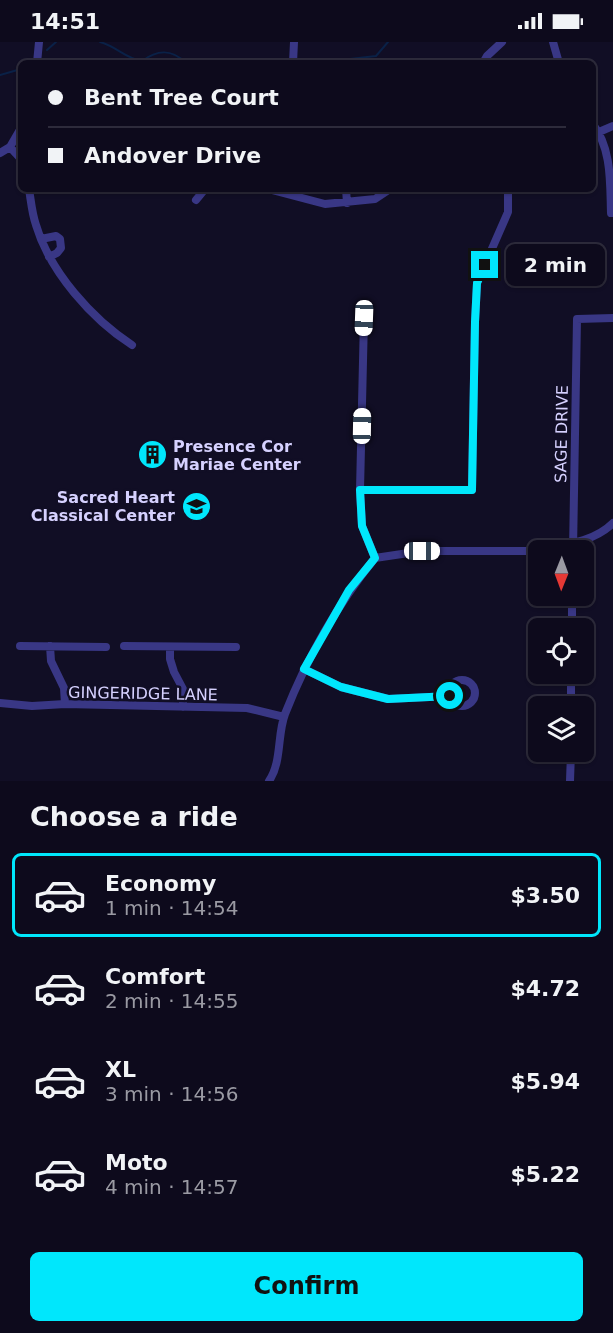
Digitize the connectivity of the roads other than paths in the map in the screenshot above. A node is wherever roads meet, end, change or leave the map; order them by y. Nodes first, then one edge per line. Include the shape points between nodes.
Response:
1 (39, 42) edge
2 (294, 42) edge
3 (502, 42) edge
4 (553, 42) edge
5 (37, 60) edge
6 (293, 60) edge
7 (485, 60) edge
8 (558, 60) edge
9 (613, 126) edge
10 (596, 128) edge
11 (599, 132) junction
12 (18, 133) edge
13 (10, 147) junction
14 (0, 153) edge
15 (18, 156) edge
16 (30, 192) edge
17 (203, 192) edge
18 (279, 192) edge
19 (346, 192) edge
20 (386, 192) edge
21 (508, 192) edge
22 (196, 200) dead end
23 (347, 203) junction
24 (612, 213) edge
25 (41, 238) junction
26 (49, 257) junction
27 (364, 318) dead end
28 (613, 318) edge
29 (132, 345) dead end
30 (360, 490) junction
31 (613, 523) edge
32 (573, 540) edge
33 (587, 540) edge
34 (528, 551) edge
35 (375, 558) junction
36 (20, 646) dead end
37 (50, 646) junction
38 (124, 646) dead end
39 (106, 647) dead end
40 (170, 647) junction
41 (236, 647) dead end
42 (304, 669) junction
43 (450, 696) dead end
44 (0, 703) edge
45 (65, 704) junction
46 (183, 707) junction
47 (284, 717) junction
48 (570, 762) edge
49 (269, 781) edge
50 (570, 781) edge

1 - 5 street
2 - 6 street
3 - 7 street
4 - 8 street
9 - 11 street
10 - 11 street
11 - 24 street via 609,166
12 - 13 street
13 - 14 street
13 - 15 street
16 - 25 street
17 - 22 street
18 - 23 street via 325,204
19 - 23 street
20 - 23 street via 375,199
21 - 30 street via 508,212 477,283 472,490
25 - 26 street
25 - 26 street via 60,239 61,248
26 - 29 street via 96,317
27 - 30 street
28 - 32 street, SAGE DRIVE via 577,319
30 - 35 street via 362,526
31 - 33 street
34 - 35 street via 422,551
35 - 42 street via 349,590
36 - 37 street
37 - 39 street
37 - 45 street via 51,661 64,687
38 - 40 street
40 - 41 street
40 - 46 street via 174,672 183,689
42 - 43 street via 341,687 388,699
42 - 47 street
44 - 45 street, GINGERIDGE LANE
45 - 46 street, GINGERIDGE LANE
46 - 47 street, GINGERIDGE LANE via 247,708
47 - 49 street
48 - 50 street

